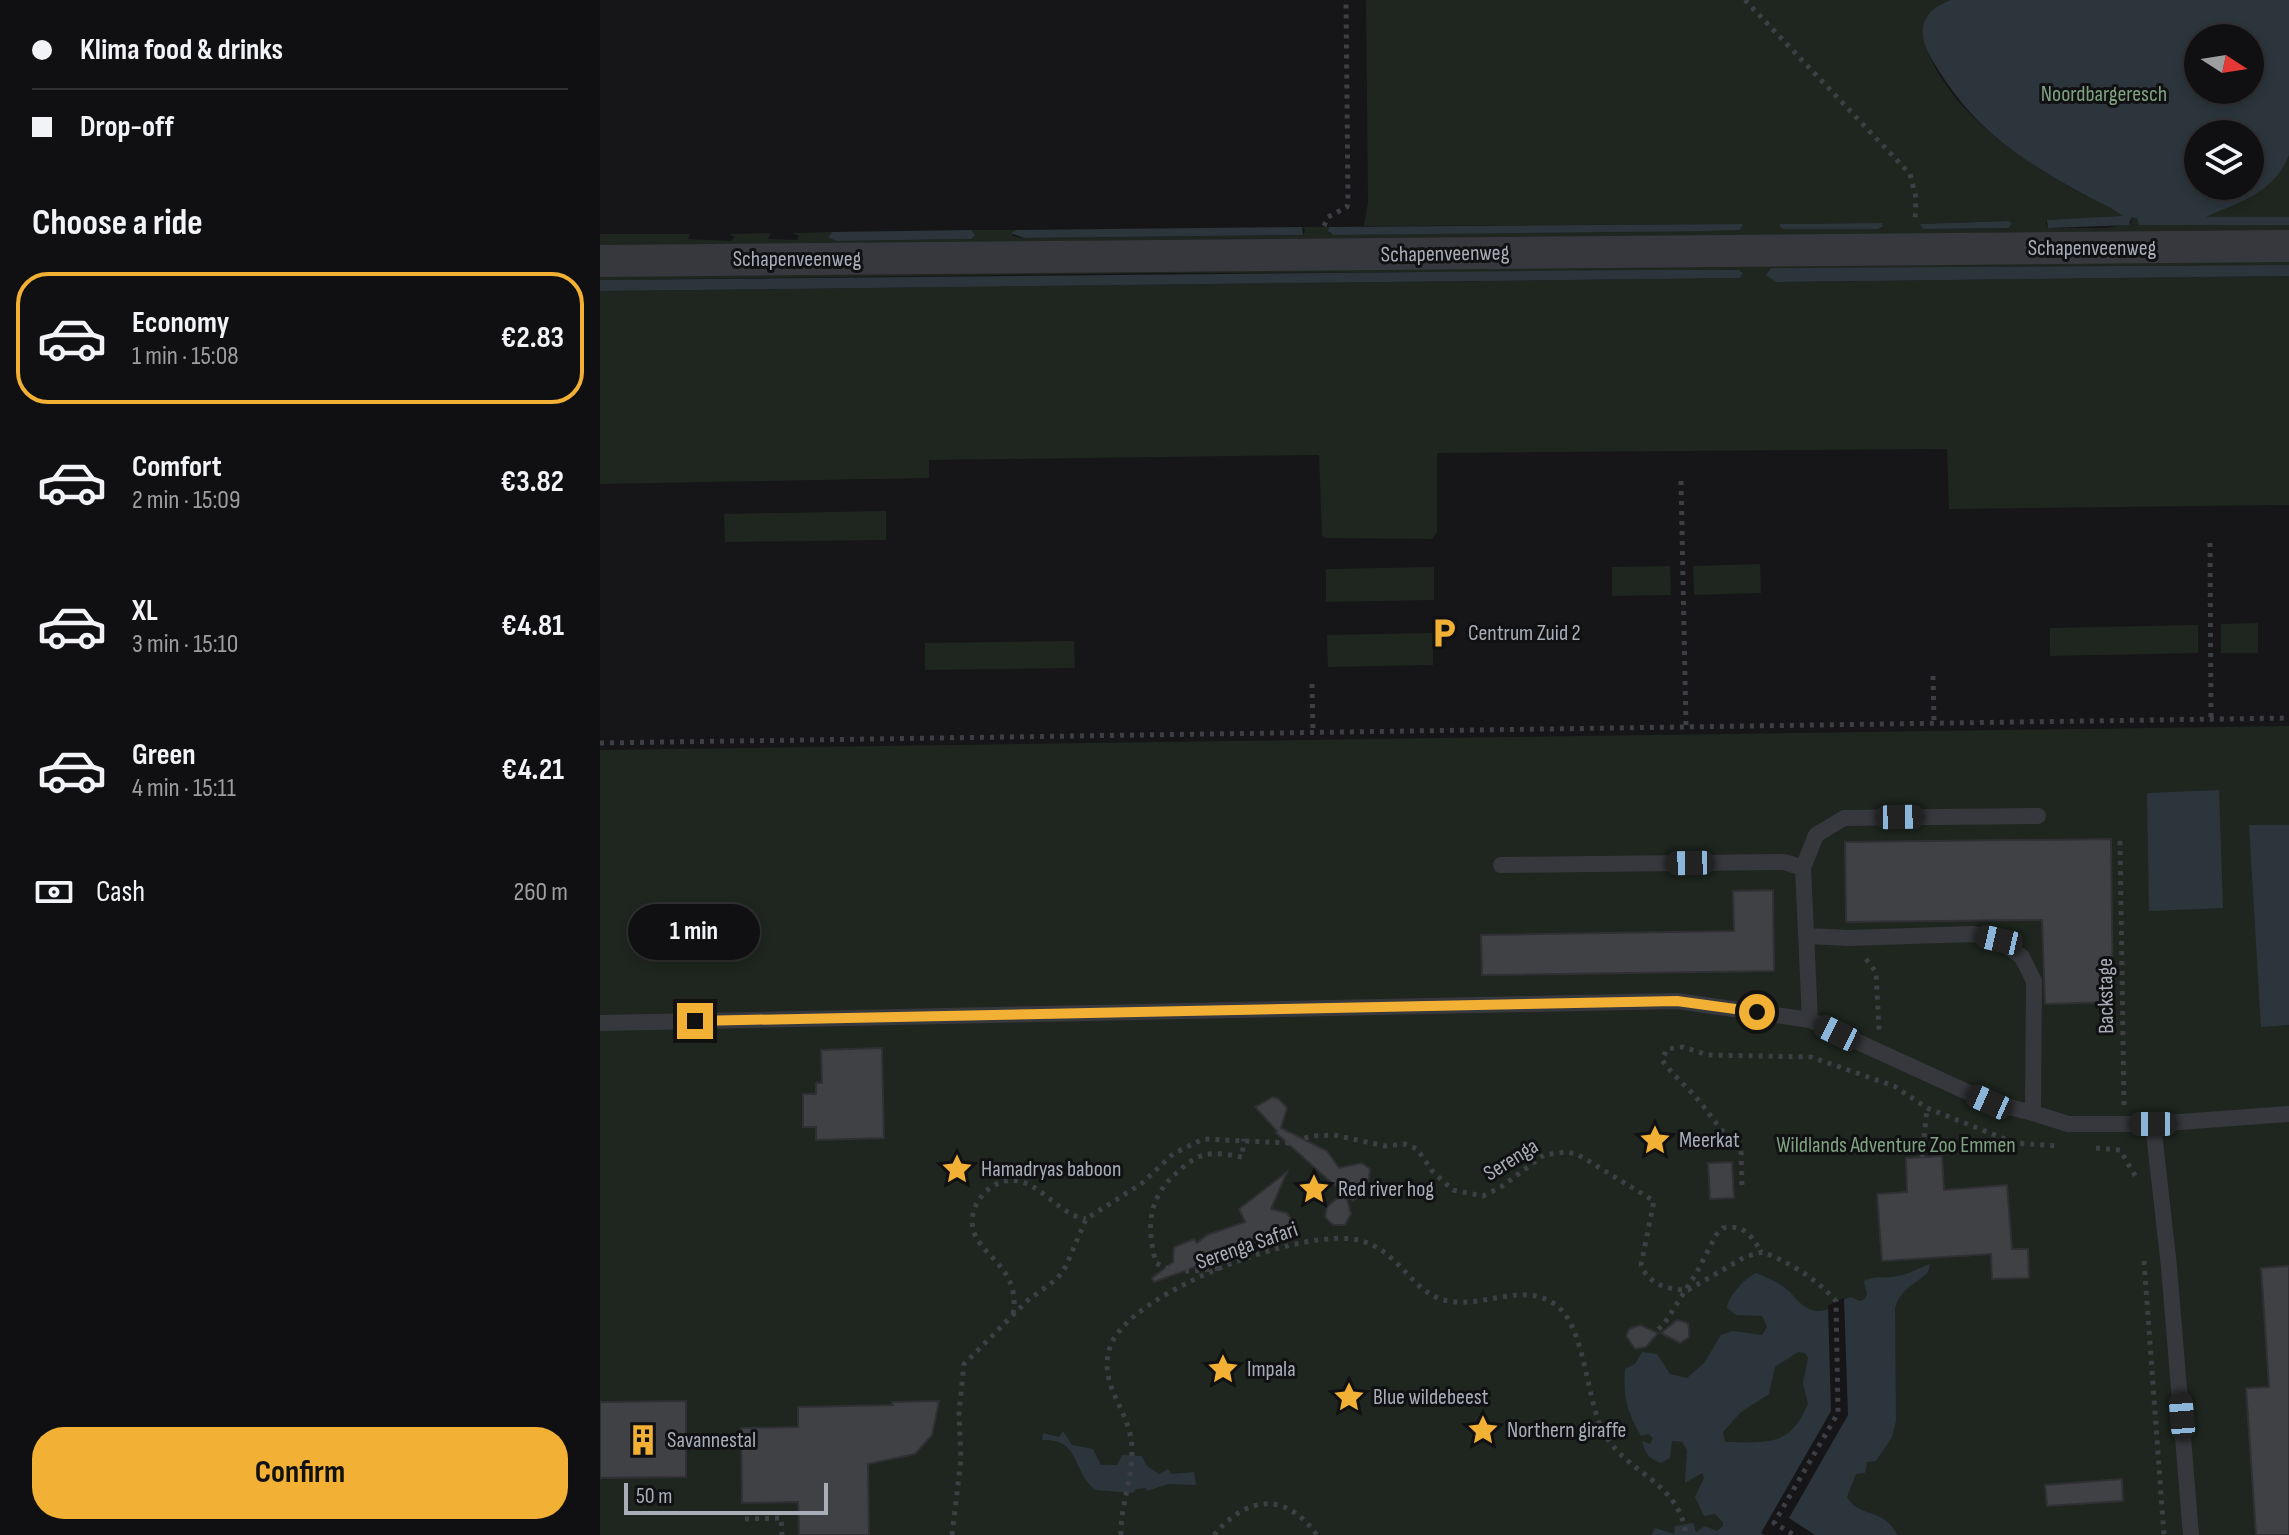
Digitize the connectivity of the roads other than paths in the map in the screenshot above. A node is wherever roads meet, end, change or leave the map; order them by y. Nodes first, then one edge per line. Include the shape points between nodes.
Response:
1 (2289, 246) edge
2 (600, 261) edge
3 (2038, 816) dead end
4 (1501, 865) dead end
5 (1803, 868) junction
6 (1808, 936) junction
7 (1810, 1020) junction
8 (600, 1023) edge
9 (2033, 1113) junction
10 (2289, 1114) edge
11 (2153, 1124) junction
12 (2191, 1535) edge

1 - 2 street, Schapenveenweg
3 - 5 lane via 1844,818 1816,835
4 - 5 lane via 1784,862
5 - 6 lane
6 - 7 lane
6 - 9 lane via 1973,934 1999,940 2022,957 2034,981
7 - 8 lane via 1677,1001
7 - 9 lane via 1989,1102
9 - 11 lane via 2068,1124
10 - 11 lane
11 - 12 lane

